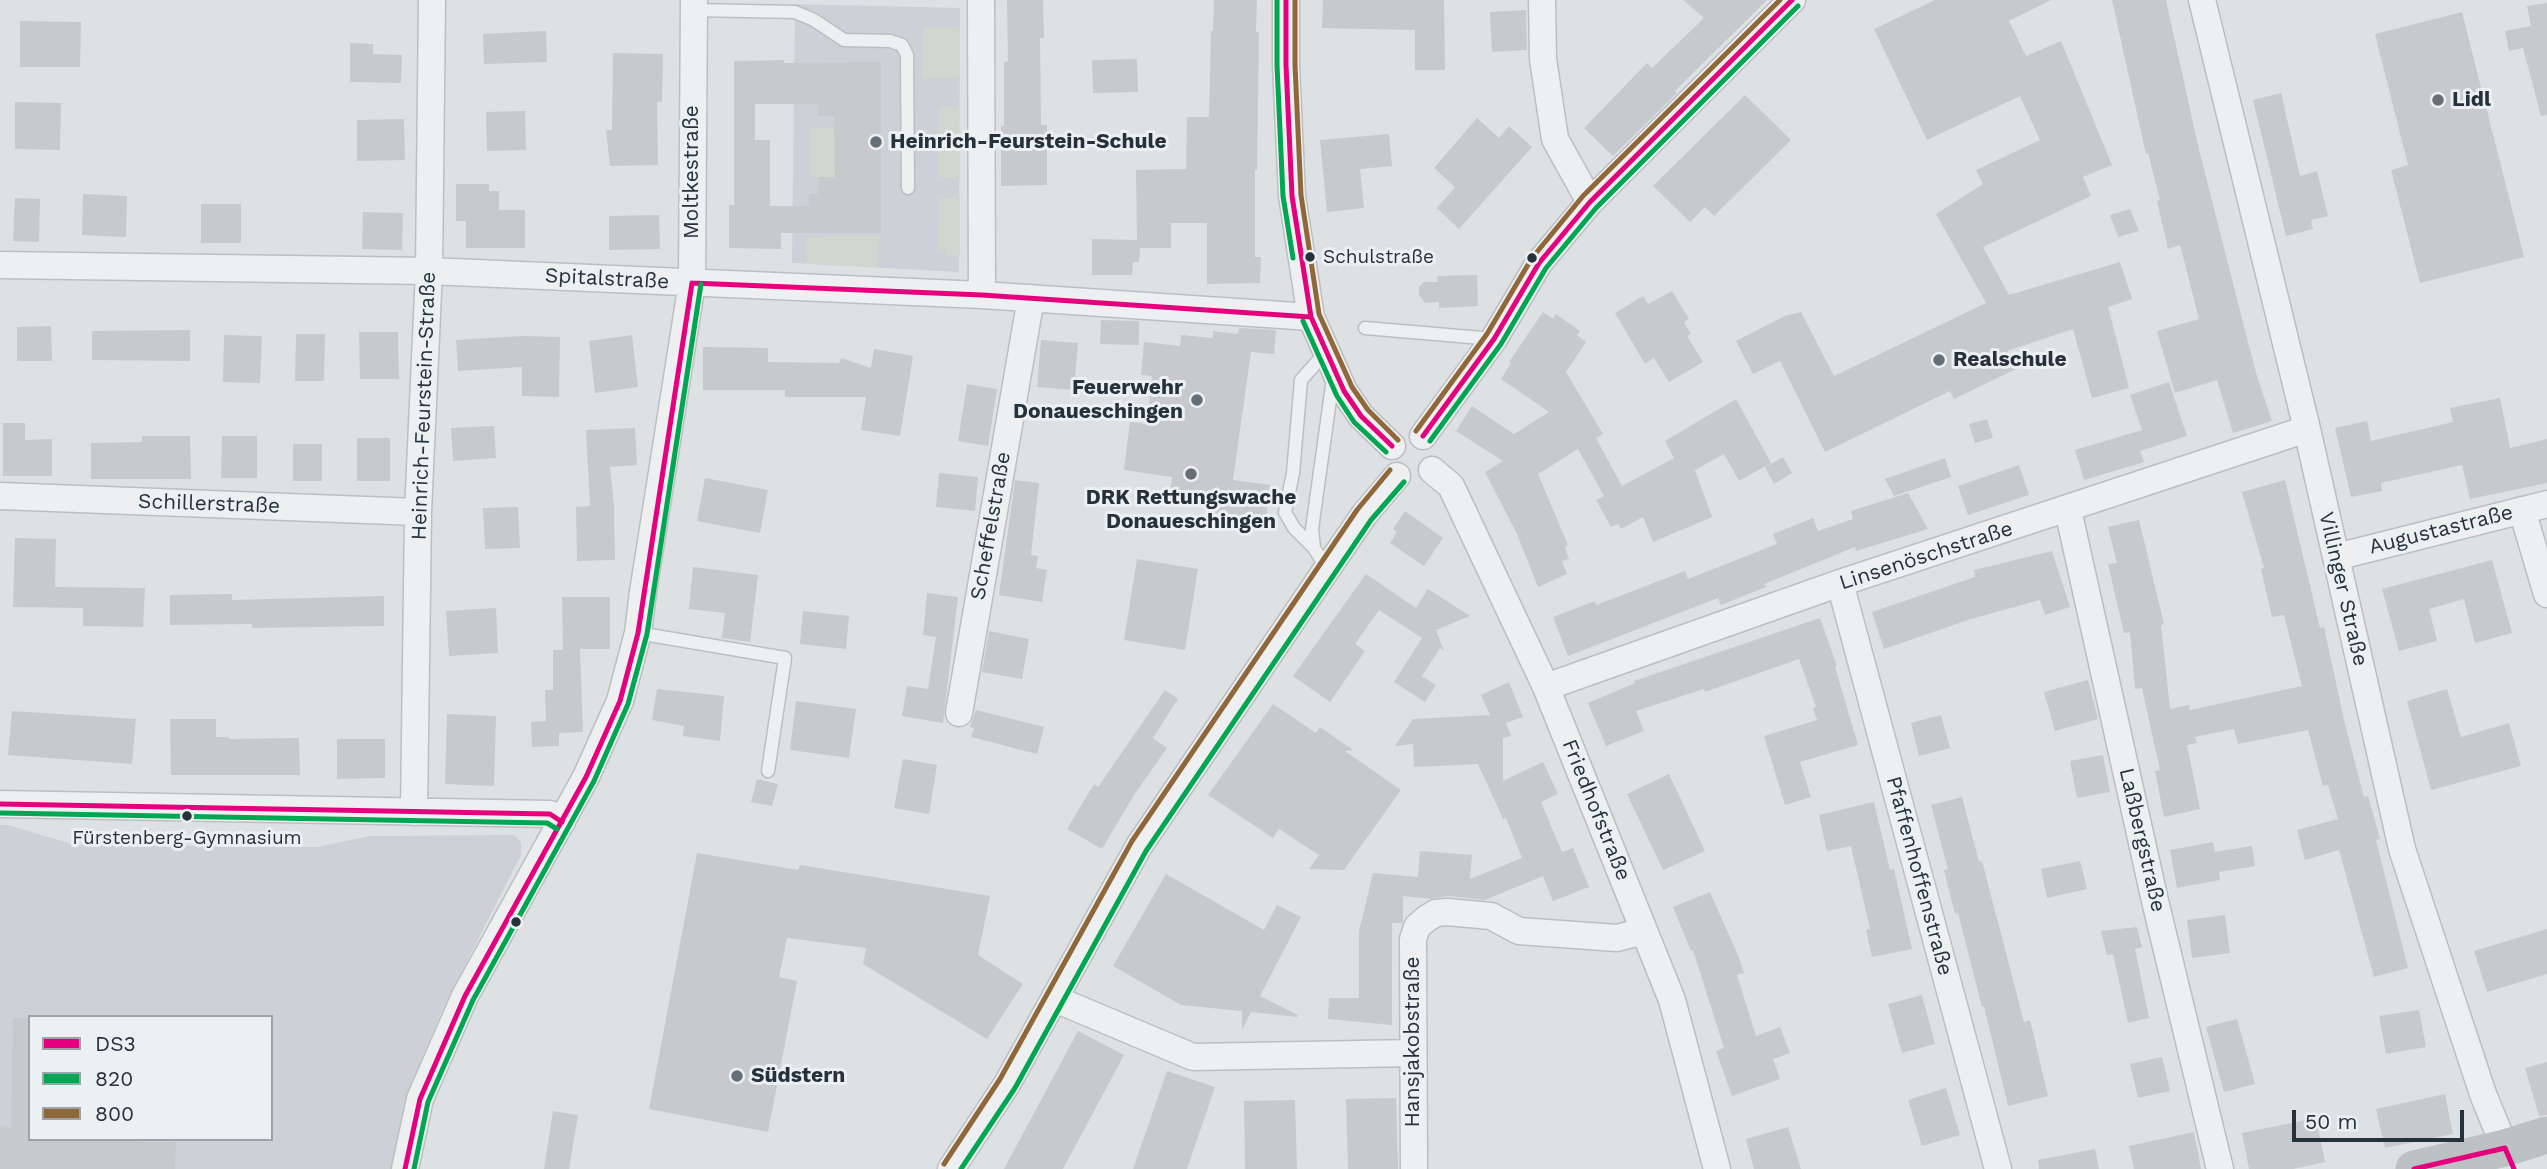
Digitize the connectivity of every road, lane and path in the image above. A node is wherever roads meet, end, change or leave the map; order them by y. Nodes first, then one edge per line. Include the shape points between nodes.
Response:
1 (432, 0) edge
2 (981, 0) edge
3 (1286, 0) edge
4 (1542, 0) edge
5 (1792, 0) edge
6 (2203, 0) edge
7 (694, 5) edge
8 (908, 188) dead end
9 (1590, 202) junction
10 (0, 265) edge
11 (429, 271) junction
12 (691, 283) junction
13 (982, 295) junction
14 (1031, 298) junction
15 (1311, 317) junction
16 (1365, 328) dead end
17 (1494, 339) junction
18 (1330, 362) junction
19 (2307, 429) junction
20 (1423, 436) junction
21 (1392, 446) junction
22 (1432, 470) junction
23 (1397, 476) junction
24 (0, 496) edge
25 (2534, 507) edge
26 (2068, 510) junction
27 (418, 512) junction
28 (2336, 557) junction
29 (1320, 558) junction
30 (1840, 583) junction
31 (2547, 594) edge
32 (638, 633) junction
33 (1546, 688) junction
34 (959, 713) dead end
35 (768, 771) dead end
36 (0, 804) edge
37 (414, 812) junction
38 (562, 822) junction
39 (1644, 931) junction
40 (1055, 999) junction
41 (1413, 1053) junction
42 (2547, 1135) edge
43 (2509, 1158) edge
44 (405, 1169) edge
45 (951, 1169) edge
46 (1414, 1169) edge
47 (1717, 1169) edge
48 (1998, 1169) edge
49 (2220, 1169) edge
50 (2414, 1169) edge

1 - 11 street, Heinrich-Feurstein-Straße
2 - 13 street
3 - 15 street via 1292,196
4 - 9 street via 1544,59 1555,139
5 - 9 street
6 - 19 street, Villinger Straße
7 - 8 lane via 795,12 844,40 902,45 907,55
7 - 12 street, Moltkestraße
9 - 17 street via 1539,263
10 - 11 street, Spitalstraße
11 - 12 street, Spitalstraße
11 - 27 street, Heinrich-Feurstein-Straße
12 - 13 street, Spitalstraße
12 - 32 street, Moltkestraße
13 - 14 street, Spitalstraße
14 - 15 street, Spitalstraße
14 - 34 street, Scheffelstraße
15 - 18 street
16 - 17 lane
17 - 20 street
18 - 21 street via 1361,416
18 - 29 lane via 1312,528
18 - 29 lane via 1301,380 1293,473 1284,512
19 - 26 street, Linsenöschstraße
19 - 28 street, Villinger Straße
20 - 21 street via 1405,435
20 - 22 street via 1435,451
21 - 23 street via 1389,462
22 - 23 street via 1416,481
22 - 33 street, Friedhofstraße via 1451,486
23 - 29 street
24 - 27 street, Schillerstraße
25 - 28 street, Augustastraße
25 - 31 street
26 - 30 street, Linsenöschstraße
26 - 49 street, Laßbergstraße
27 - 37 street, Heinrich-Feurstein-Straße
28 - 43 street, Villinger Straße via 2402,849 2483,1094
29 - 40 street via 1139,846
30 - 33 street, Linsenöschstraße
30 - 48 street, Pfaffenhoffenstraße
32 - 35 lane via 785,658
32 - 38 street, Moltkestraße via 620,701
33 - 39 street, Friedhofstraße
36 - 37 street
37 - 38 street via 551,814
38 - 44 street, Moltkestraße via 465,996 420,1099
39 - 41 street, Hansjakobstraße via 1617,937 1519,931 1491,916 1436,913 1417,927 1413,939
39 - 47 street, Friedhofstraße via 1671,1000
40 - 41 street via 1193,1057
40 - 45 street
41 - 46 street, Hansjakobstraße
42 - 43 main road
43 - 50 main road

